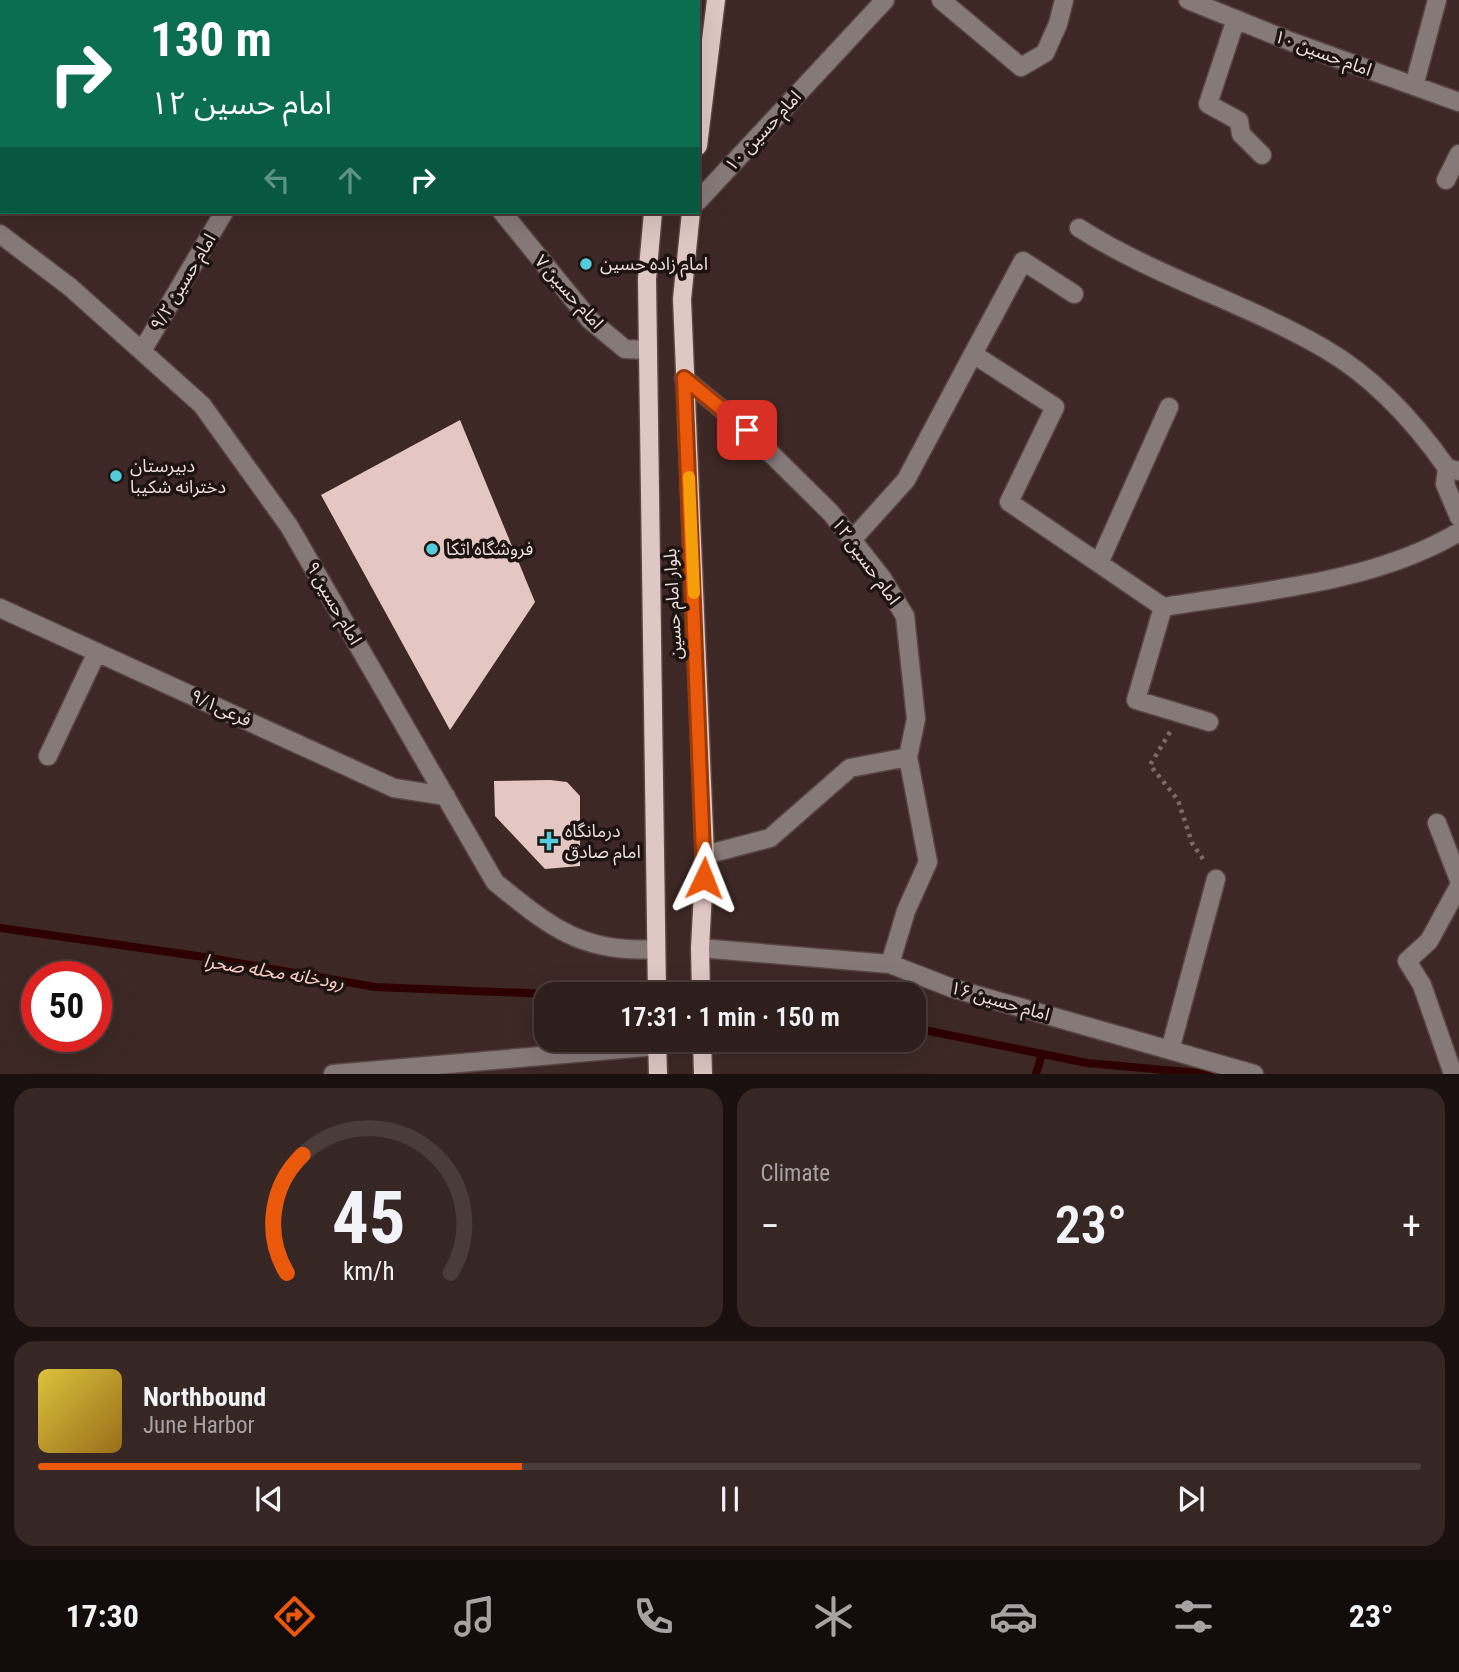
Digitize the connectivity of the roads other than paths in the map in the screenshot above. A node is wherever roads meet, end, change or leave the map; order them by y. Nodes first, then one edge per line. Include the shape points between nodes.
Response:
1 (716, 0) edge
2 (885, 0) edge
3 (941, 0) edge
4 (1064, 0) edge
5 (1188, 0) edge
6 (1437, 0) edge
7 (1236, 19) junction
8 (1414, 86) junction
9 (1459, 102) edge
10 (700, 130) edge
11 (1459, 154) edge
12 (1262, 155) dead end
13 (1446, 180) dead end
14 (700, 199) edge
15 (224, 214) edge
16 (504, 214) edge
17 (653, 214) edge
18 (691, 214) edge
19 (1079, 228) dead end
20 (0, 234) edge
21 (1074, 294) dead end
22 (648, 350) junction
23 (142, 351) junction
24 (973, 354) junction
25 (684, 378) junction
26 (1169, 407) dead end
27 (1453, 469) edge
28 (1459, 517) edge
29 (1459, 532) edge
30 (852, 540) junction
31 (1099, 564) junction
32 (1163, 607) junction
33 (0, 608) edge
34 (97, 652) junction
35 (1209, 722) dead end
36 (48, 756) dead end
37 (908, 757) junction
38 (446, 796) junction
39 (1437, 823) dead end
40 (705, 855) junction
41 (1216, 879) road end
42 (1459, 880) edge
43 (1459, 886) edge
44 (700, 948) junction
45 (656, 949) junction
46 (890, 964) junction
47 (657, 982) edge
48 (701, 982) edge
49 (1170, 1050) junction
50 (578, 1052) edge
51 (658, 1052) edge
52 (702, 1052) edge
53 (419, 1070) edge
54 (333, 1073) edge
55 (659, 1073) edge
56 (703, 1073) edge
57 (1254, 1073) edge
58 (1452, 1073) edge

1 - 10 main road
2 - 14 street, امام حسین ۱۰
3 - 4 street via 1021,68 1045,53
5 - 7 street, امام حسین ۱۰
6 - 8 street
7 - 8 street, امام حسین ۱۰
7 - 12 street via 1208,104 1239,121 1241,134
8 - 9 street, امام حسین ۱۰
11 - 13 street
15 - 23 street, امام حسین ۹/۲
16 - 22 street, امام حسین ۷ via 590,320 625,349
17 - 22 main road, بلوار امام حسین via 647,279
18 - 25 main road, بلوار امام حسین via 682,299
19 - 27 street via 1115,251 1325,349 1381,390
20 - 23 street, امام حسین ۹ via 71,287
21 - 24 street via 1023,261
22 - 45 main road, بلوار امام حسین
23 - 38 street, امام حسین ۹ via 202,405 289,526
24 - 30 street via 906,480
24 - 31 street via 1055,407 1009,502
25 - 30 street, امام حسین ۱۲ via 747,430
25 - 40 main road, بلوار امام حسین
26 - 31 street
27 - 28 street via 1445,484
29 - 32 street via 1367,569
30 - 37 street, امام حسین ۱۲ via 905,616 916,719
31 - 32 street
32 - 35 street via 1136,700
33 - 34 street, فرعی۹/۱
34 - 36 street
34 - 38 street, فرعی۹/۱ via 394,788
37 - 40 street via 849,768 770,838
37 - 46 street, امام حسین ۱۲ via 928,862 906,911
38 - 45 street, امام حسین ۹ via 495,882 543,922 597,947
39 - 42 street
40 - 44 main road, بلوار امام حسین
41 - 49 street
43 - 58 street via 1429,941 1407,961 1422,985
44 - 46 street, امام حسین ۱۶
44 - 48 main road, بلوار امام حسین
45 - 47 main road, بلوار امام حسین
46 - 49 street, امام حسین ۱۶ via 952,988
49 - 57 street, امام حسین ۱۶
50 - 53 street
51 - 55 main road
52 - 56 main road
53 - 54 street

